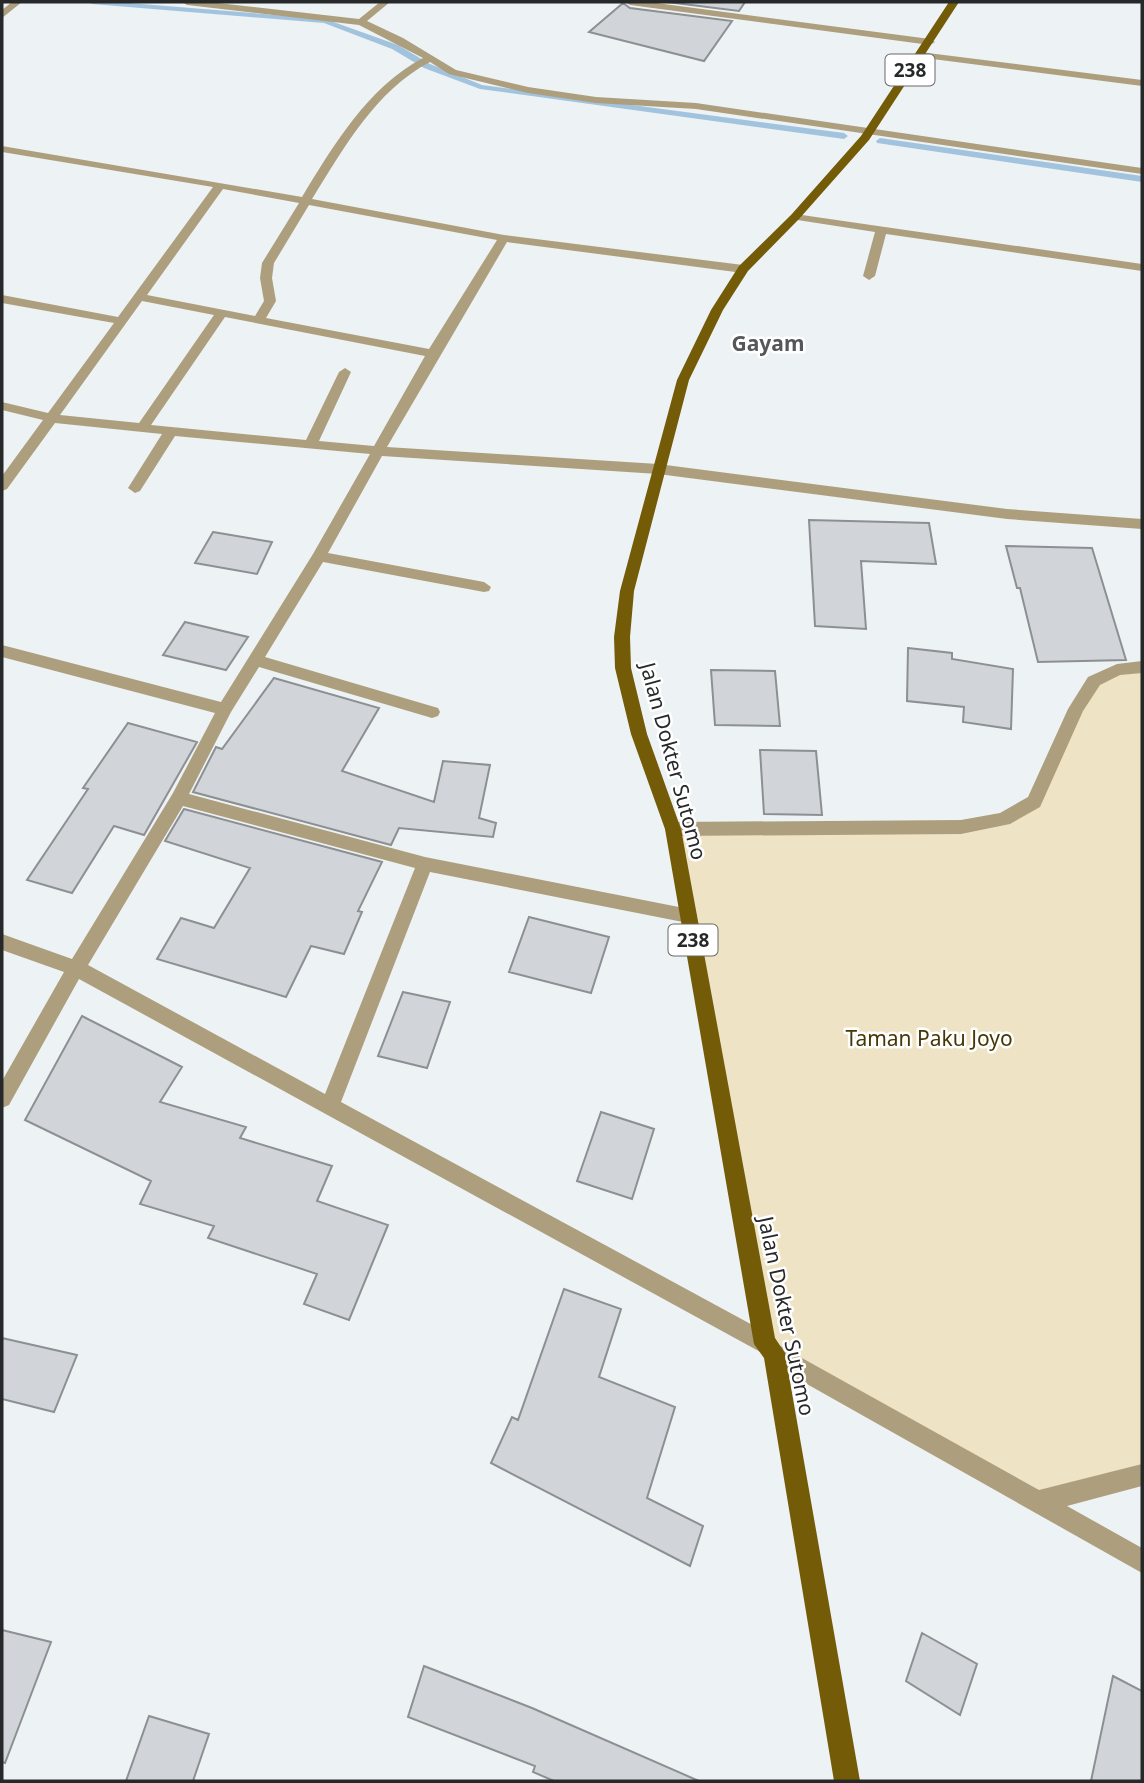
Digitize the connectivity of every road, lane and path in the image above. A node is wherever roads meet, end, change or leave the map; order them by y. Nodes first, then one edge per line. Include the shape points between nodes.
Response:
1 (17, 2) edge
2 (187, 2) edge
3 (385, 2) edge
4 (630, 2) edge
5 (954, 2) edge
6 (215, 3) edge
7 (2, 15) edge
8 (361, 22) junction
9 (930, 42) junction
10 (920, 55) junction
11 (423, 61) junction
12 (1142, 83) edge
13 (868, 133) junction
14 (2, 149) edge
15 (1142, 171) edge
16 (220, 185) junction
17 (305, 201) junction
18 (795, 218) junction
19 (881, 230) junction
20 (504, 238) junction
21 (1142, 268) edge
22 (743, 269) junction
23 (869, 276) dead end
24 (139, 297) junction
25 (2, 299) edge
26 (221, 314) junction
27 (259, 320) junction
28 (122, 321) junction
29 (433, 354) junction
30 (345, 372) dead end
31 (2, 407) edge
32 (52, 418) junction
33 (142, 428) junction
34 (171, 431) junction
35 (311, 444) junction
36 (380, 451) junction
37 (659, 469) junction
38 (2, 486) edge
39 (135, 488) dead end
40 (1142, 524) edge
41 (319, 556) junction
42 (484, 587) dead end
43 (2, 651) edge
44 (255, 660) junction
45 (1142, 667) edge
46 (225, 709) junction
47 (432, 712) dead end
48 (179, 798) junction
49 (673, 829) junction
50 (425, 864) junction
51 (688, 915) junction
52 (2, 942) edge
53 (76, 968) junction
54 (2, 1099) edge
55 (329, 1107) junction
56 (770, 1349) junction
57 (1142, 1475) edge
58 (1037, 1502) junction
59 (1142, 1561) edge
60 (847, 1781) edge

1 - 7 street
2 - 6 street
3 - 8 street
4 - 9 street
5 - 9 main road, Jalan Dokter Sutomo / 238
6 - 8 street
8 - 11 street via 384,31
9 - 10 main road, Jalan Dokter Sutomo / 238
10 - 12 street
10 - 13 main road, Jalan Dokter Sutomo / 238
11 - 13 street via 469,78 528,90 596,100 696,106
11 - 17 street via 398,77 374,104
13 - 15 street
13 - 18 main road, Jalan Dokter Sutomo / 238
14 - 16 street
16 - 17 street
16 - 24 street
17 - 20 street
17 - 27 street via 267,267 270,301
18 - 19 street
18 - 22 main road, Jalan Dokter Sutomo / 238
19 - 21 street
19 - 23 street
20 - 22 street
20 - 29 street
22 - 37 main road, Jalan Dokter Sutomo / 238 via 690,361
24 - 26 street
24 - 28 street
25 - 28 street
26 - 27 street
26 - 33 street
27 - 29 street
28 - 32 street
29 - 36 street
30 - 35 street
31 - 32 street
32 - 33 street
32 - 38 street
33 - 34 street
34 - 35 street
34 - 39 street
35 - 36 street
36 - 37 street
36 - 41 street
37 - 40 street via 1007,514
37 - 49 main road, Jalan Dokter Sutomo / 238 via 621,637 623,668 639,734
41 - 42 street
41 - 44 street
43 - 46 street
44 - 46 street
44 - 47 street
45 - 49 street via 1116,670 1094,681 1076,709 1034,802 1004,819 961,827
46 - 48 street
48 - 50 street
48 - 53 street
49 - 51 main road, Jalan Dokter Sutomo / 238
50 - 51 street
50 - 55 street
51 - 56 main road, Jalan Dokter Sutomo / 238
52 - 53 street
53 - 54 street
53 - 55 street
55 - 56 street
56 - 58 street
56 - 60 main road, Jalan Dokter Sutomo / 238
57 - 58 street
58 - 59 street

